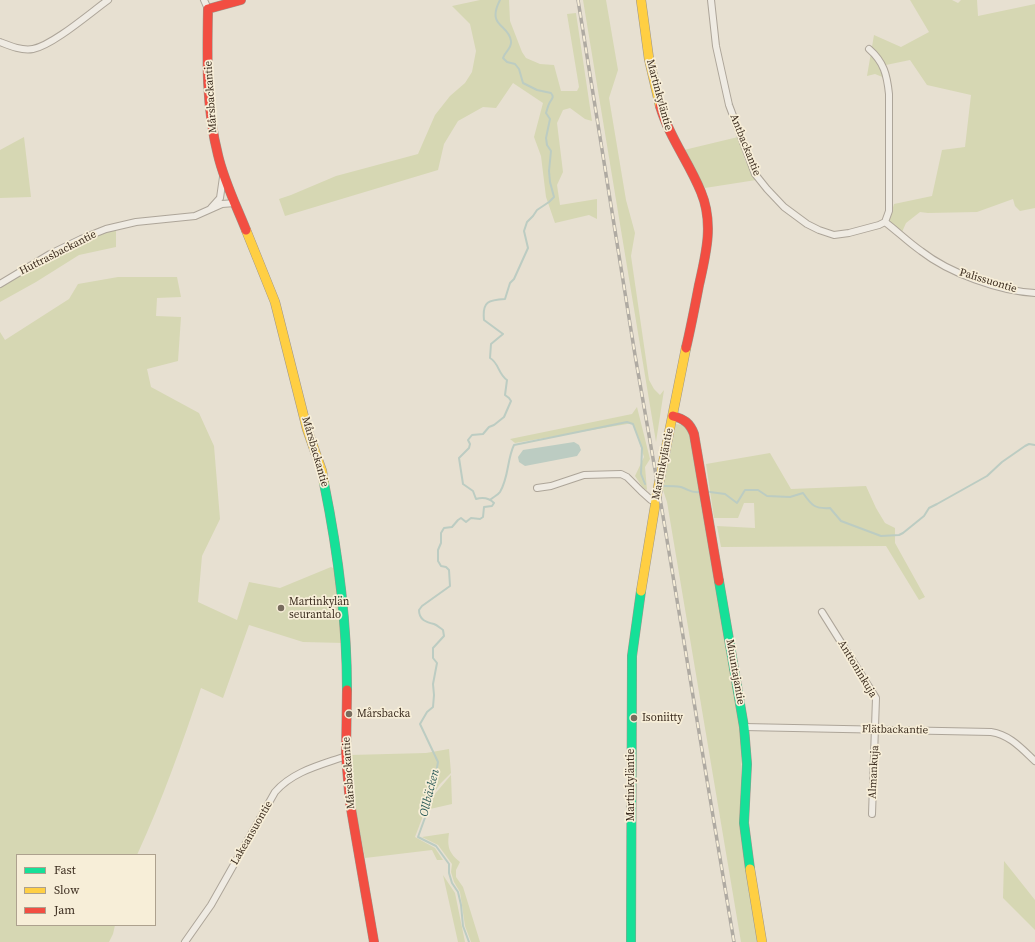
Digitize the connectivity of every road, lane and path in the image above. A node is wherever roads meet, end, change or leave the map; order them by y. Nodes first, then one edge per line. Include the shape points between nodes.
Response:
1 (108, 0) edge
2 (241, 0) edge
3 (641, 0) edge
4 (711, 0) edge
5 (206, 4) edge
6 (0, 42) edge
7 (869, 49) dead end
8 (223, 174) junction
9 (235, 203) junction
10 (210, 209) junction
11 (885, 222) junction
12 (0, 284) edge
13 (1035, 293) edge
14 (673, 416) junction
15 (537, 488) dead end
16 (656, 501) junction
17 (822, 612) dead end
18 (744, 727) junction
19 (876, 730) junction
20 (346, 756) junction
21 (1035, 761) edge
22 (872, 814) dead end
23 (186, 942) edge
24 (374, 942) edge
25 (631, 942) edge
26 (762, 942) edge

1 - 6 street via 51,41 32,49 12,48
2 - 5 street, Mårsbackantie
3 - 14 street, Martinkyläntie via 647,46 663,117 700,190 708,219 706,248
4 - 11 street, Antbackantie via 716,46 729,105 755,174 766,190 807,224 834,235 866,230
5 - 8 street, Mårsbackantie via 210,118
7 - 11 street via 883,65 888,78 889,211
8 - 9 street, Mårsbackantie
8 - 10 street via 220,198
9 - 10 street, Huttrasbackantie via 222,204
9 - 20 street, Mårsbackantie via 275,302 307,429 322,471 332,520 347,650
10 - 12 street, Huttrasbackantie via 195,216 136,222 106,229 50,254
11 - 13 street, Palissuontie via 938,263 963,275 990,284
14 - 16 street, Martinkyläntie
14 - 18 street, Muuntajantie via 690,423 695,438
15 - 16 street via 584,475 621,474 651,500
16 - 25 street, Martinkyläntie via 632,656
17 - 19 street, Anttoninkuja via 876,698
18 - 19 street, Flätbackantie
18 - 26 street, Muuntajantie via 744,823
19 - 21 street, Flätbackantie via 998,733 1014,740
19 - 22 street, Almankuja
20 - 23 street, Lakeansuontie via 295,775 275,792 211,905
20 - 24 street, Mårsbackantie via 350,803

